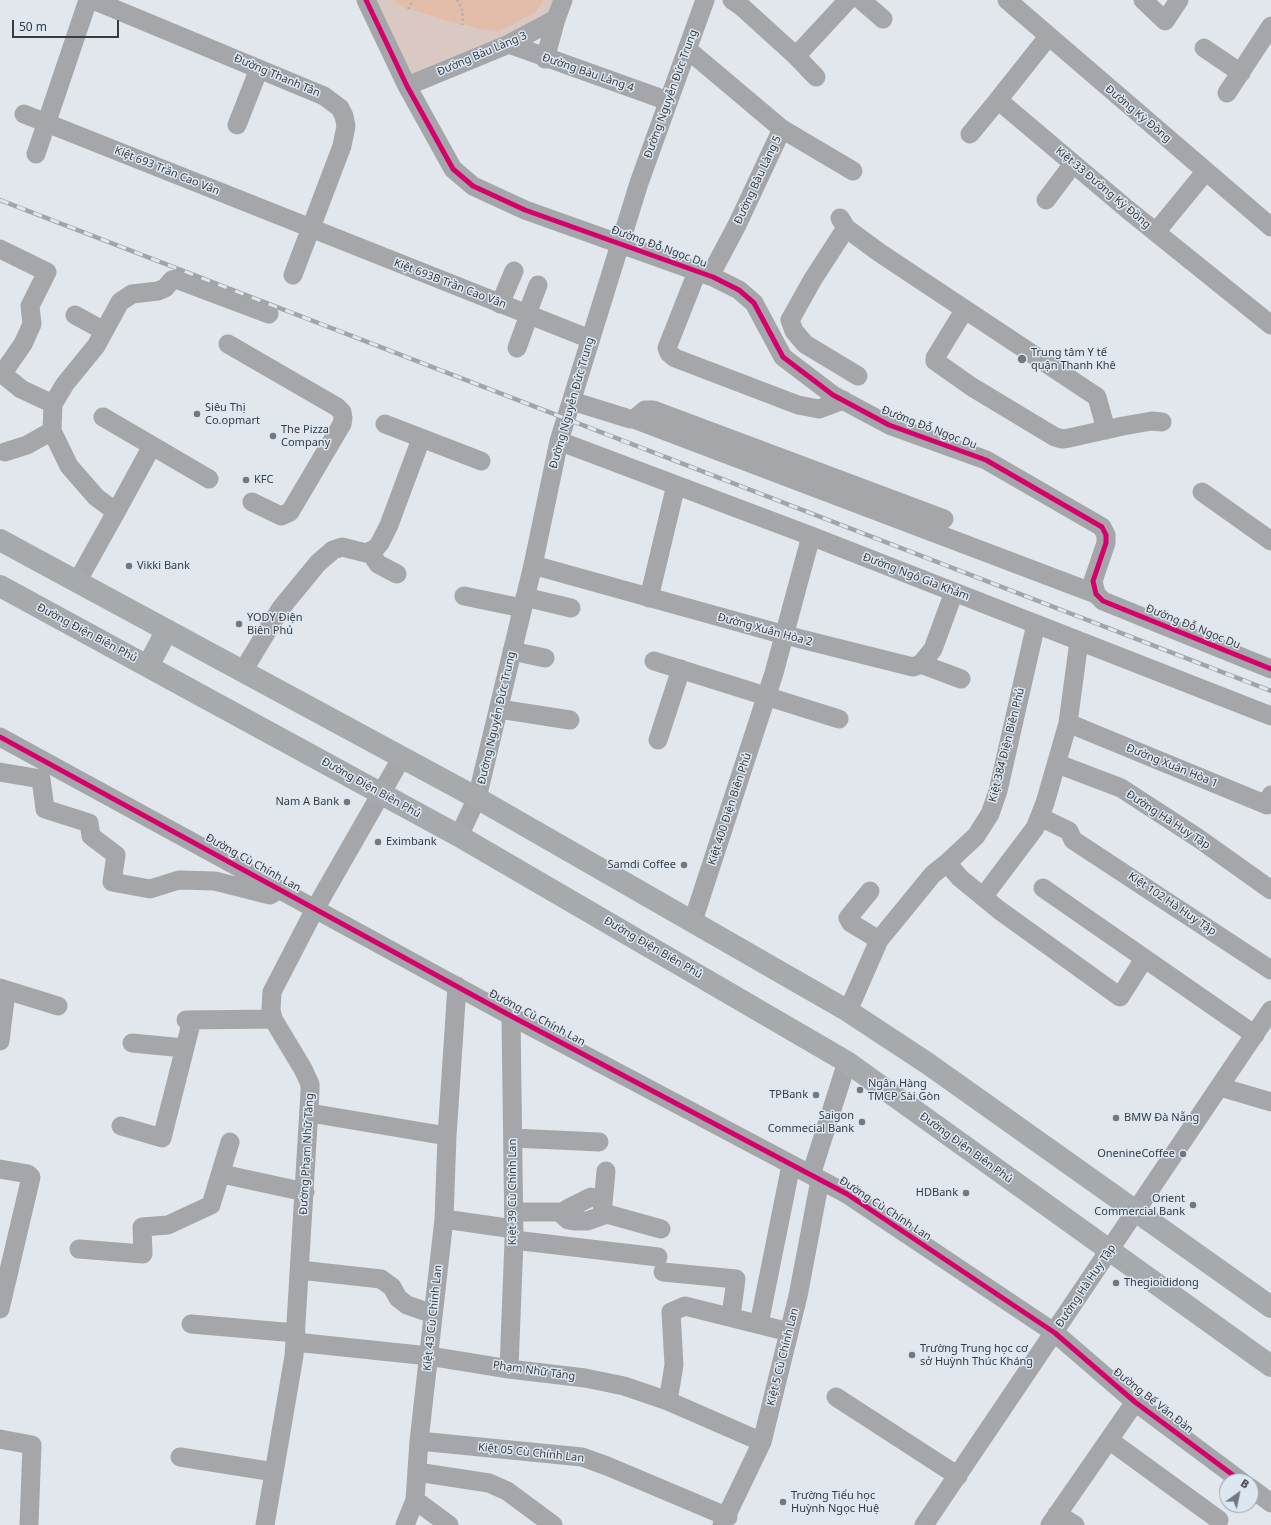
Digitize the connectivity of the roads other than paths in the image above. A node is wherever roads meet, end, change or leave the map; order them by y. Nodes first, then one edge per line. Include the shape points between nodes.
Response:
1 (88, 0) edge
2 (93, 0) edge
3 (366, 0) edge
4 (563, 0) edge
5 (706, 0) edge
6 (732, 0) edge
7 (834, 0) edge
8 (848, 0) edge
9 (861, 0) edge
10 (1006, 0) edge
11 (1143, 0) edge
12 (1179, 0) edge
13 (556, 19) junction
14 (883, 19) dead end
15 (1271, 26) edge
16 (1048, 37) junction
17 (509, 44) junction
18 (1204, 48) dead end
19 (687, 49) junction
20 (792, 52) junction
21 (545, 59) junction
22 (259, 69) junction
23 (1241, 73) junction
24 (816, 77) dead end
25 (407, 86) junction
26 (1227, 93) dead end
27 (998, 100) junction
28 (668, 101) junction
29 (24, 114) dead end
30 (47, 123) junction
31 (237, 125) dead end
32 (782, 128) junction
33 (970, 134) dead end
34 (36, 154) dead end
35 (1073, 164) junction
36 (853, 171) dead end
37 (1206, 172) junction
38 (1046, 200) dead end
39 (1271, 227) edge
40 (311, 229) junction
41 (1156, 232) junction
42 (620, 244) junction
43 (0, 249) edge
44 (514, 271) dead end
45 (703, 274) junction
46 (293, 275) dead end
47 (538, 285) dead end
48 (500, 304) junction
49 (965, 309) junction
50 (75, 314) dead end
51 (269, 314) dead end
52 (528, 315) junction
53 (1271, 325) edge
54 (104, 331) junction
55 (590, 339) junction
56 (228, 344) dead end
57 (517, 348) dead end
58 (1, 373) edge
59 (858, 376) dead end
60 (843, 400) junction
61 (572, 401) junction
62 (54, 404) junction
63 (103, 417) dead end
64 (634, 419) junction
65 (1162, 422) dead end
66 (385, 424) dead end
67 (1106, 430) junction
68 (52, 431) junction
69 (421, 439) junction
70 (559, 441) junction
71 (152, 446) junction
72 (4, 452) dead end
73 (481, 461) dead end
74 (209, 479) dead end
75 (676, 485) junction
76 (1202, 492) dead end
77 (252, 502) dead end
78 (116, 512) junction
79 (944, 519) dead end
80 (811, 536) junction
81 (0, 540) edge
82 (1271, 541) edge
83 (370, 552) junction
84 (533, 566) junction
85 (397, 574) dead end
86 (77, 582) junction
87 (0, 586) edge
88 (954, 592) junction
89 (1096, 594) junction
90 (464, 596) dead end
91 (649, 598) junction
92 (524, 602) junction
93 (571, 608) dead end
94 (1036, 624) junction
95 (167, 630) junction
96 (785, 636) junction
97 (1079, 641) junction
98 (512, 651) junction
99 (545, 658) dead end
100 (654, 661) dead end
101 (921, 664) junction
102 (148, 666) junction
103 (681, 669) junction
104 (1271, 669) edge
105 (243, 671) junction
106 (961, 679) dead end
107 (766, 697) junction
108 (499, 709) junction
109 (1271, 716) edge
110 (839, 719) dead end
111 (570, 720) dead end
112 (1068, 723) junction
113 (0, 737) edge
114 (658, 740) dead end
115 (402, 757) junction
116 (1058, 764) junction
117 (0, 772) edge
118 (381, 793) junction
119 (1271, 795) edge
120 (477, 798) junction
121 (1040, 817) junction
122 (459, 836) junction
123 (947, 864) junction
124 (1043, 888) dead end
125 (279, 889) junction
126 (1271, 890) edge
127 (870, 891) dead end
128 (983, 897) junction
129 (316, 908) junction
130 (694, 921) junction
131 (879, 940) junction
132 (1144, 959) junction
133 (1271, 970) edge
134 (457, 986) junction
135 (3, 989) edge
136 (58, 1006) dead end
137 (848, 1010) junction
138 (1271, 1010) edge
139 (512, 1016) junction
140 (273, 1019) junction
141 (1255, 1035) junction
142 (0, 1041) edge
143 (132, 1043) dead end
144 (184, 1048) junction
145 (847, 1062) junction
146 (1220, 1086) junction
147 (1271, 1102) edge
148 (310, 1113) junction
149 (121, 1126) dead end
150 (447, 1136) junction
151 (513, 1138) junction
152 (230, 1142) dead end
153 (599, 1142) dead end
154 (791, 1165) junction
155 (0, 1169) edge
156 (606, 1171) dead end
157 (222, 1174) junction
158 (815, 1178) junction
159 (305, 1192) junction
160 (591, 1197) dead end
161 (1137, 1211) junction
162 (602, 1214) junction
163 (564, 1216) junction
164 (444, 1219) junction
165 (514, 1227) junction
166 (661, 1229) dead end
167 (79, 1250) dead end
168 (1110, 1251) junction
169 (300, 1270) junction
170 (1, 1300) edge
171 (1271, 1307) edge
172 (433, 1314) junction
173 (731, 1316) junction
174 (191, 1324) dead end
175 (759, 1324) junction
176 (789, 1332) junction
177 (1055, 1332) junction
178 (296, 1337) junction
179 (429, 1356) junction
180 (1271, 1366) edge
181 (509, 1369) junction
182 (836, 1397) dead end
183 (668, 1402) junction
184 (1135, 1402) junction
185 (0, 1439) edge
186 (1109, 1440) junction
187 (419, 1441) junction
188 (762, 1442) junction
189 (180, 1457) dead end
190 (274, 1472) junction
191 (417, 1472) junction
192 (1230, 1473) edge
193 (958, 1476) junction
194 (1259, 1494) edge
195 (415, 1500) junction
196 (1271, 1503) edge
197 (1053, 1520) edge
198 (1219, 1520) dead end
199 (725, 1521) edge
200 (29, 1525) edge
201 (265, 1525) edge
202 (405, 1525) edge
203 (449, 1525) edge
204 (554, 1525) edge
205 (924, 1525) edge
206 (1075, 1525) edge

1 - 30 street
2 - 22 street, Đường Thanh Tân
3 - 25 street, Đường Đỗ Ngọc Du
4 - 13 street
5 - 19 street, Đường Nguyễn Đức Trung
6 - 20 street via 742,6
7 - 20 street
8 - 20 street
9 - 14 street
10 - 16 street, Đường Kỳ Đồng
11 - 12 street via 1165,21
13 - 17 street, Đường Bàu Làng 3
13 - 21 street
15 - 23 street
16 - 27 street
16 - 37 street, Đường Kỳ Đồng
17 - 21 street, Đường Bàu Làng 4
17 - 25 street, Đường Bàu Làng 3
18 - 23 street
19 - 28 street, Đường Nguyễn Đức Trung
19 - 32 street, Đường Bàu Làng 5
20 - 24 street
21 - 28 street, Đường Bàu Làng 4
22 - 31 street
22 - 40 street, Đường Thanh Tân via 324,96 340,108 344,116 346,126 342,146
23 - 26 street
25 - 42 street, Đường Đỗ Ngọc Du via 453,169 473,186 525,210
27 - 33 street
27 - 35 street, Kiệt 33 Đường Kỳ Đồng
28 - 42 street, Đường Nguyễn Đức Trung
29 - 30 street, Kiệt 693 Trần Cao Vân
30 - 34 street
30 - 40 street, Kiệt 693 Trần Cao Vân
32 - 36 street
32 - 45 street, Đường Bàu Làng 5 via 737,225
35 - 38 street
35 - 41 street, Kiệt 33 Đường Kỳ Đồng
37 - 39 street, Đường Kỳ Đồng
37 - 41 street
40 - 46 street, Đường Thanh Tân
40 - 48 street, Kiệt 693B Trần Cao Vân
41 - 53 street, Kiệt 33 Đường Kỳ Đồng
42 - 45 street, Đường Đỗ Ngọc Du
42 - 55 street, Đường Nguyễn Đức Trung
43 - 58 street via 47,272 30,306 32,324 29,331 23,344
44 - 48 street
45 - 60 street, Đường Đỗ Ngọc Du via 739,290 754,302 783,357
45 - 60 street, Đường Đỗ Ngọc Du via 667,348 674,358 798,405 819,409
47 - 52 street
48 - 52 street, Kiệt 693B Trần Cao Vân
49 - 59 street via 843,223 790,320 794,331 804,344
49 - 67 street via 1097,397
49 - 67 street via 935,358 938,365 1062,439
50 - 54 street
51 - 54 street via 176,279 158,291 126,297 117,306
52 - 55 street, Kiệt 693B Trần Cao Vân
52 - 57 street
54 - 62 street via 96,346 65,384
55 - 61 street, Đường Nguyễn Đức Trung
56 - 77 street via 337,407 343,418 342,424 288,514 281,516
58 - 62 street via 21,389
60 - 89 street, Đường Đỗ Ngọc Du via 889,425 986,460 1102,527 1106,543 1093,581
61 - 64 street
61 - 70 street, Đường Nguyễn Đức Trung
62 - 68 street
63 - 71 street
64 - 79 street via 645,410 653,410
64 - 89 street
65 - 67 street via 1152,421
66 - 69 street
68 - 72 street via 27,445
68 - 78 street via 69,466 96,497
69 - 73 street
69 - 83 street via 390,525 380,543
70 - 75 street, Đường Ngô Gia Khảm
70 - 84 street, Đường Nguyễn Đức Trung
71 - 74 street
71 - 78 street
75 - 80 street, Đường Ngô Gia Khảm
75 - 91 street
76 - 82 street
78 - 86 street
80 - 88 street, Đường Ngô Gia Khảm
80 - 96 street, Kiệt 400 Điện Biên Phủ
81 - 86 main road
83 - 85 street via 378,564
83 - 105 street via 342,547 333,550 318,564 278,614
84 - 91 street, Đường Xuân Hòa 2
84 - 92 street, Đường Nguyễn Đức Trung
86 - 95 main road
87 - 102 main road, Đường Điện Biên Phủ
88 - 94 street, Đường Ngô Gia Khảm
88 - 101 street via 933,649
89 - 104 street, Đường Đỗ Ngọc Du via 1103,601
90 - 92 street
91 - 96 street, Đường Xuân Hòa 2
92 - 93 street
92 - 98 street, Đường Nguyễn Đức Trung
94 - 97 street, Đường Ngô Gia Khảm
94 - 123 street, Kiệt 384 Điện Biên Phủ via 998,790 990,814 976,836
95 - 102 main road
95 - 105 main road
96 - 101 street, Đường Xuân Hòa 2 via 913,667
96 - 107 street, Kiệt 400 Điện Biên Phủ
97 - 109 street, Đường Ngô Gia Khảm
97 - 112 street
98 - 99 street
98 - 108 street, Đường Nguyễn Đức Trung
100 - 103 street
101 - 106 street
102 - 118 main road, Đường Điện Biên Phủ
103 - 107 street
103 - 114 street
105 - 115 main road
107 - 110 street
107 - 130 street, Kiệt 400 Điện Biên Phủ
108 - 111 street
108 - 120 street, Đường Nguyễn Đức Trung
112 - 116 street
112 - 119 street, Đường Xuân Hòa 1 via 1267,804
113 - 125 street, Đường Cù Chính Lan
115 - 118 street, Đường Phạm Nhữ Tăng
115 - 120 main road
116 - 121 street
116 - 126 street, Đường Hà Huy Tập via 1121,788
117 - 125 street via 41,779 45,809 89,823 90,836 116,855 112,882 150,889 179,880 215,881 270,895
118 - 122 main road, Đường Điện Biên Phủ
118 - 129 street, Đường Phạm Nhữ Tăng
120 - 122 street, Đường Nguyễn Đức Trung
120 - 130 main road
121 - 128 street via 1035,828
121 - 133 street, Kiệt 102 Hà Huy Tập via 1069,831 1073,840
122 - 145 main road, Đường Điện Biên Phủ
123 - 128 street
123 - 131 street, Kiệt 384 Điện Biên Phủ via 933,874
124 - 132 street
125 - 129 street, Đường Cù Chính Lan
127 - 131 street via 848,918 851,923
128 - 132 street via 1120,997
129 - 134 street, Đường Cù Chính Lan
129 - 140 street, Đường Phạm Nhữ Tăng via 272,992
130 - 137 main road
131 - 137 street, Kiệt 384 Điện Biên Phủ
132 - 141 street
134 - 139 street, Đường Cù Chính Lan
134 - 150 street, Kiệt 43 Cù Chính Lan
135 - 136 street
135 - 142 street
137 - 161 main road
138 - 141 street, Đường Hà Huy Tập
139 - 151 street, Kiệt 39 Cù Chính Lan
139 - 154 street, Đường Cù Chính Lan
140 - 144 street via 189,1020
140 - 148 street, Đường Phạm Nhữ Tăng via 310,1084
141 - 146 street, Đường Hà Huy Tập
143 - 144 street
144 - 149 street via 162,1138
145 - 158 street
145 - 168 main road, Đường Điện Biên Phủ
146 - 147 street
146 - 161 street, Đường Hà Huy Tập
148 - 150 street
148 - 159 street, Đường Phạm Nhữ Tăng
150 - 164 street, Kiệt 43 Cù Chính Lan
151 - 153 street
151 - 165 street, Kiệt 39 Cù Chính Lan
152 - 157 street
154 - 158 street, Đường Cù Chính Lan
154 - 175 street
155 - 170 street via 28,1174 31,1177
156 - 162 street
157 - 159 street
157 - 167 street via 211,1205 168,1225 142,1226 143,1254
158 - 176 street, Kiệt 5 Cù Chính Lan via 798,1296
158 - 177 street, Đường Cù Chính Lan via 846,1194
159 - 169 street, Đường Phạm Nhữ Tăng
160 - 163 street via 566,1210
161 - 168 street, Đường Hà Huy Tập
161 - 171 main road
162 - 163 street via 587,1221 568,1220
162 - 166 street
163 - 165 street via 559,1212
164 - 165 street
164 - 172 street, Kiệt 43 Cù Chính Lan
165 - 173 street via 660,1264 736,1279
165 - 181 street, Kiệt 39 Cù Chính Lan
168 - 177 street, Đường Hà Huy Tập
168 - 180 main road, Đường Điện Biên Phủ
169 - 172 street via 381,1279 392,1287 398,1298 407,1305
169 - 178 street, Đường Phạm Nhữ Tăng
172 - 179 street, Kiệt 43 Cù Chính Lan
173 - 175 street
173 - 183 street via 685,1306 671,1312 674,1365
174 - 178 street, Phạm Nhữ Tăng
175 - 176 street
176 - 188 street, Kiệt 5 Cù Chính Lan
177 - 184 street, Đường Bế Văn Đàn
177 - 193 street, Đường Hà Huy Tập
178 - 179 street, Phạm Nhữ Tăng
178 - 190 street, Đường Phạm Nhữ Tăng
179 - 181 street, Phạm Nhữ Tăng
179 - 187 street, Kiệt 43 Cù Chính Lan
181 - 183 street, Phạm Nhữ Tăng via 585,1378 624,1386
182 - 193 street
183 - 188 street, Phạm Nhữ Tăng
184 - 186 street
184 - 192 street, Đường Bế Văn Đàn
185 - 200 street via 32,1445
186 - 197 street
186 - 198 street
187 - 191 street, Kiệt 43 Cù Chính Lan
187 - 199 street, Kiệt 05 Cù Chính Lan via 582,1457
188 - 199 street, Kiệt 5 Cù Chính Lan
189 - 190 street
190 - 201 street, Đường Phạm Nhữ Tăng
191 - 195 street, Kiệt 43 Cù Chính Lan
191 - 204 street via 489,1483 507,1491
193 - 205 street, Đường Hà Huy Tập
194 - 196 street
195 - 202 street, Kiệt 43 Cù Chính Lan
195 - 203 street
197 - 206 street

